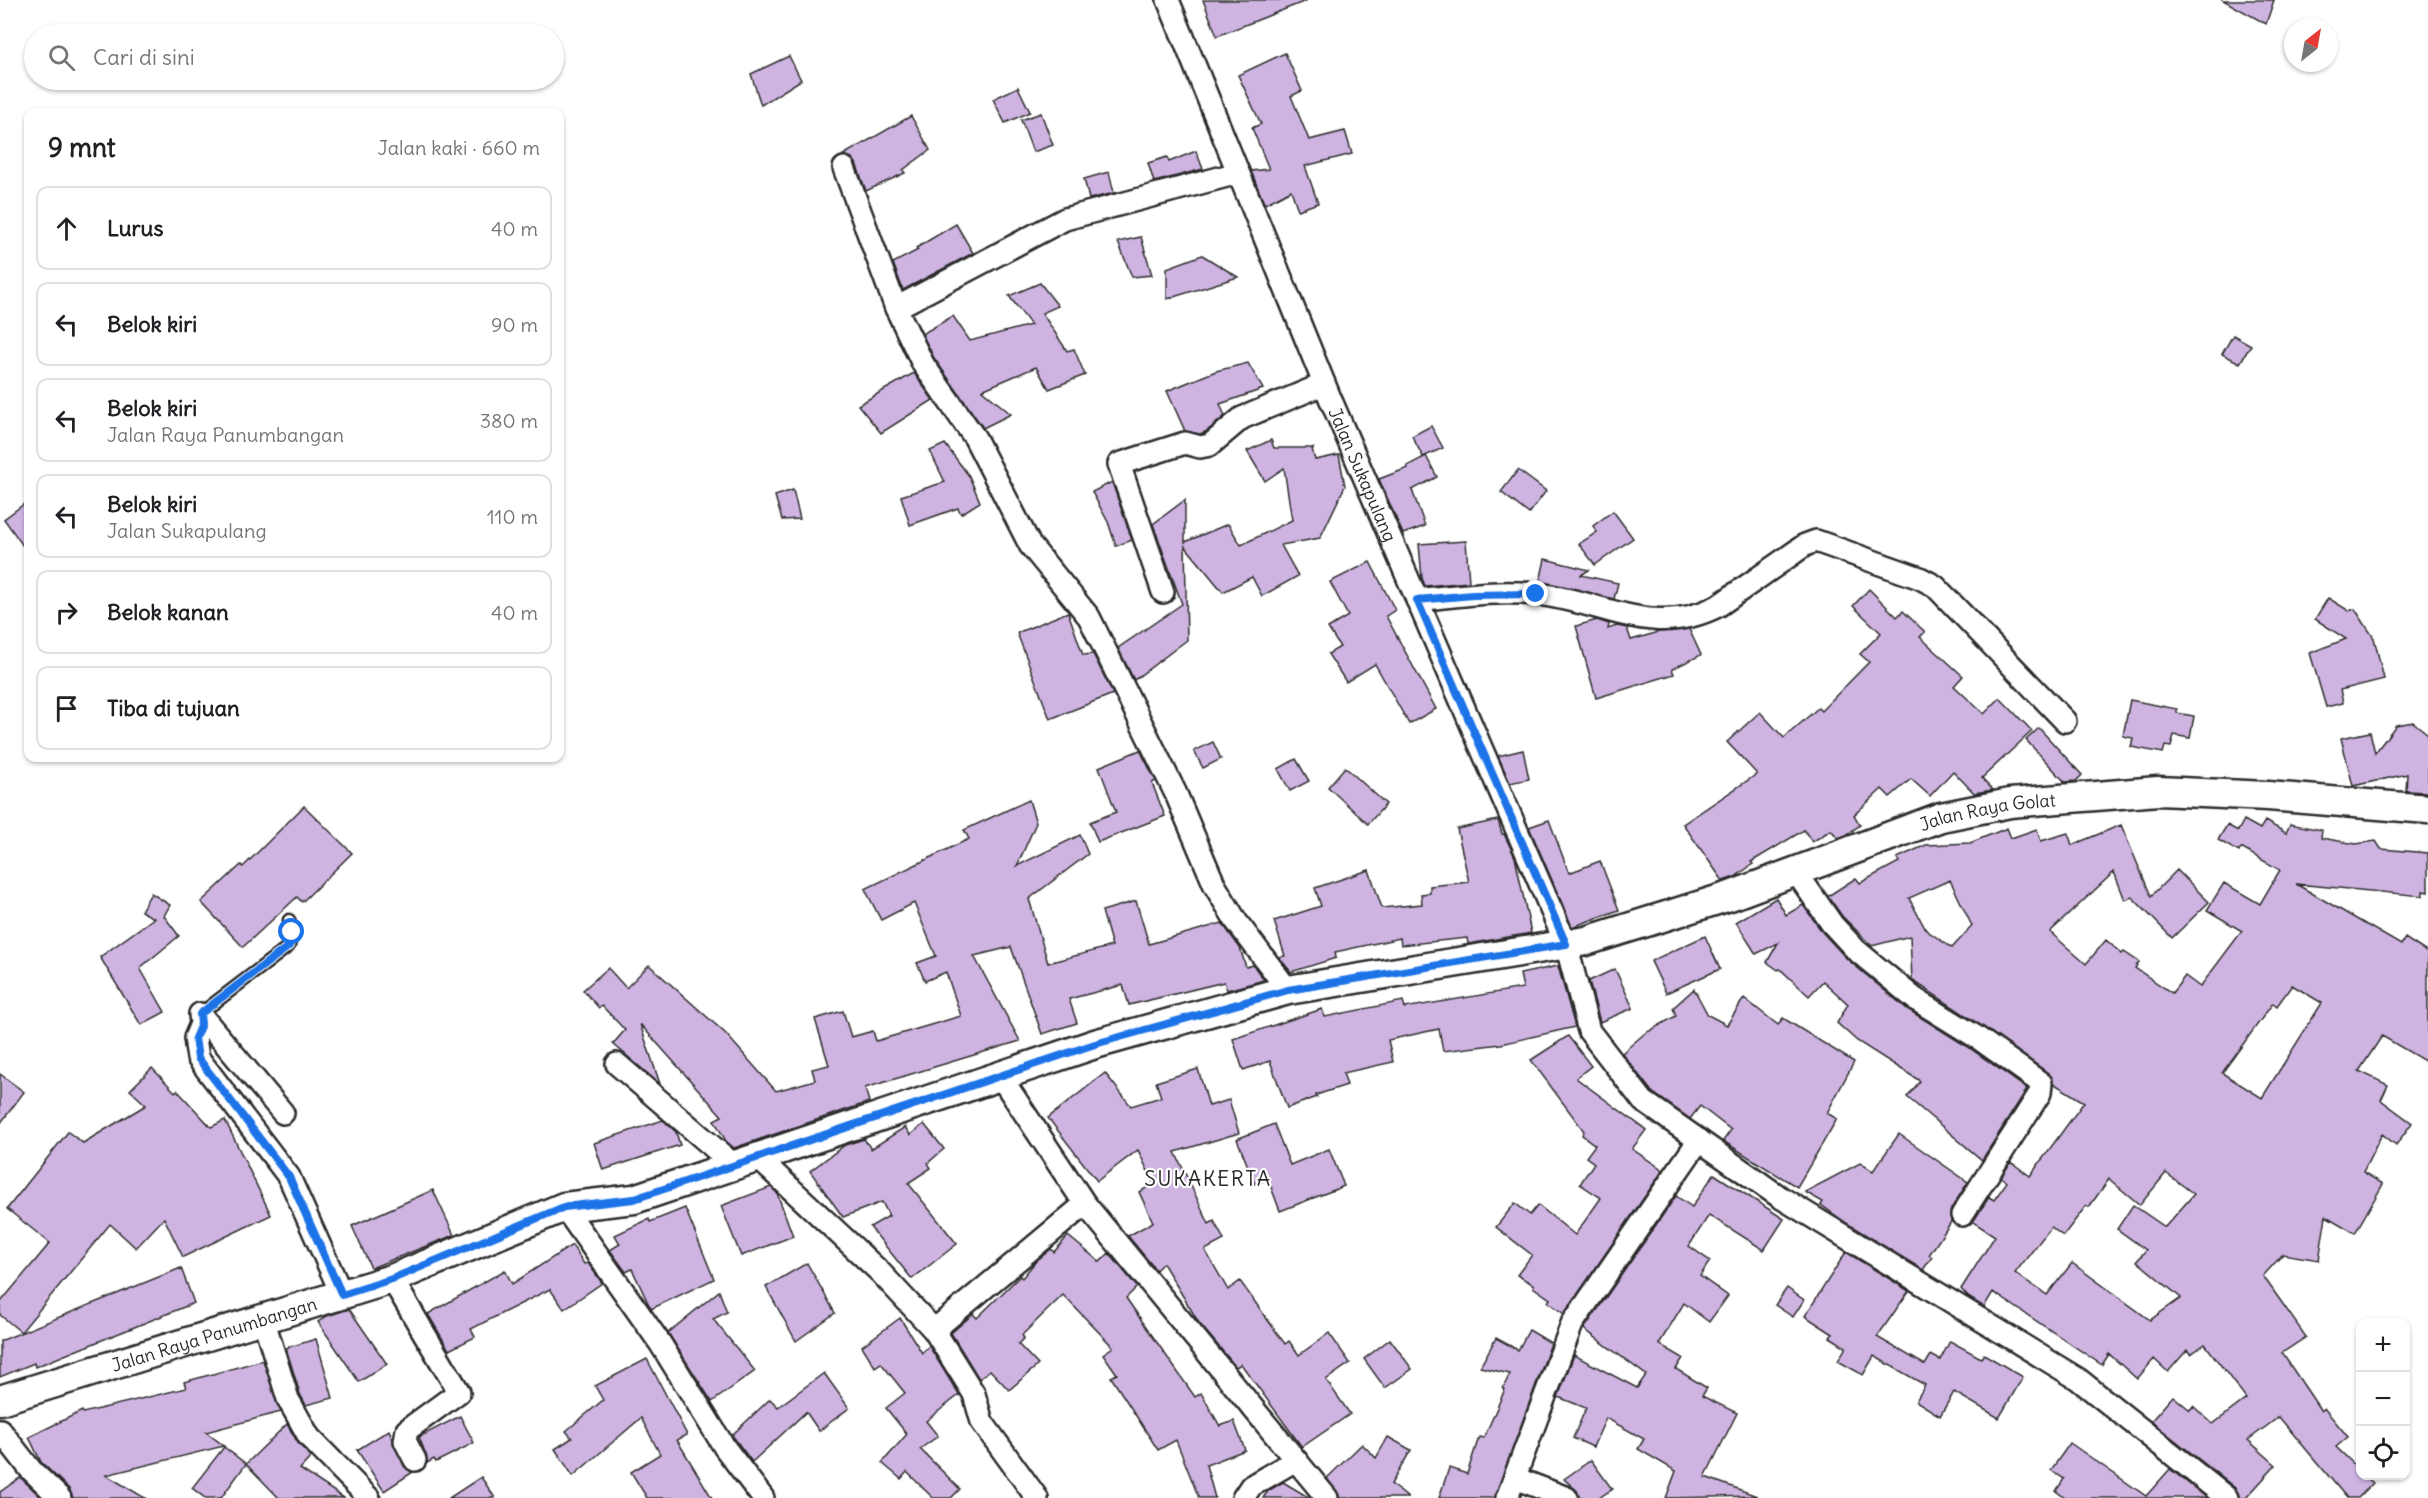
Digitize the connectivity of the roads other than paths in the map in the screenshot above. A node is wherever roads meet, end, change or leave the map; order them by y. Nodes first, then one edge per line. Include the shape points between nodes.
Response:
1 (1168, 0) edge
2 (844, 168) dead end
3 (1238, 173) junction
4 (896, 308) junction
5 (1324, 384) junction
6 (1163, 592) dead end
7 (1417, 600) junction
8 (2065, 720) dead end
9 (2428, 809) edge
10 (1796, 872) junction
11 (289, 920) dead end
12 (1566, 944) junction
13 (1288, 990) junction
14 (200, 1014) junction
15 (617, 1064) dead end
16 (1000, 1076) junction
17 (283, 1113) dead end
18 (1700, 1140) junction
19 (747, 1162) junction
20 (1085, 1204) junction
21 (564, 1207) junction
22 (1962, 1215) dead end
23 (392, 1279) junction
24 (342, 1295) junction
25 (263, 1318) junction
26 (934, 1330) junction
27 (0, 1400) edge
28 (0, 1430) edge
29 (415, 1460) dead end
30 (1296, 1460) junction
31 (1515, 1478) junction
32 (60, 1498) edge
33 (369, 1498) edge
34 (763, 1498) edge
35 (1037, 1498) edge
36 (1243, 1498) edge
37 (1327, 1498) edge
38 (1507, 1498) edge
39 (1567, 1498) edge
40 (2227, 1498) edge

1 - 3 street, Jalan Sukapulang
2 - 4 street
3 - 4 street via 1065,219
3 - 5 street, Jalan Sukapulang
4 - 13 street via 922,364 975,438 1020,529 1096,629 1176,794 1215,886
5 - 6 street via 1242,418 1210,445 1185,443 1119,464
5 - 7 street, Jalan Sukapulang
7 - 8 street via 1536,594 1661,621 1718,606 1816,540 1935,586
7 - 12 street, Jalan Sukapulang
9 - 10 main road, Jalan Raya Golat via 2158,791 2010,803 1941,817
10 - 12 main road, Jalan Raya Golat via 1686,910
10 - 22 street via 1832,924 1856,950 1915,999 2041,1083 2040,1093
11 - 14 lane via 289,946
12 - 13 main road, Jalan Raya Panumbangan
12 - 18 street, Jalan Sukapulang via 1589,1031 1643,1101
13 - 16 main road, Jalan Raya Panumbangan via 1095,1044
14 - 17 street
14 - 24 street via 201,1024 195,1038 198,1058 289,1177
15 - 19 street
16 - 19 main road, Jalan Raya Panumbangan
16 - 20 street
18 - 31 street via 1572,1324
18 - 40 street, Jalan Sukapulang via 1780,1197 2078,1379
19 - 21 main road, Jalan Raya Panumbangan via 634,1199
19 - 26 street via 880,1272
20 - 26 street
20 - 30 street
21 - 23 main road, Jalan Raya Panumbangan
21 - 34 street via 660,1343 725,1448
23 - 24 main road, Jalan Raya Panumbangan
23 - 29 street via 459,1392 408,1430 405,1441
24 - 25 main road, Jalan Raya Panumbangan
25 - 27 main road, Jalan Raya Panumbangan
25 - 33 street via 288,1399 309,1437
26 - 35 street via 974,1394 982,1422
28 - 32 street via 31,1470
30 - 36 street via 1251,1486
30 - 37 street
31 - 38 street
31 - 39 street

